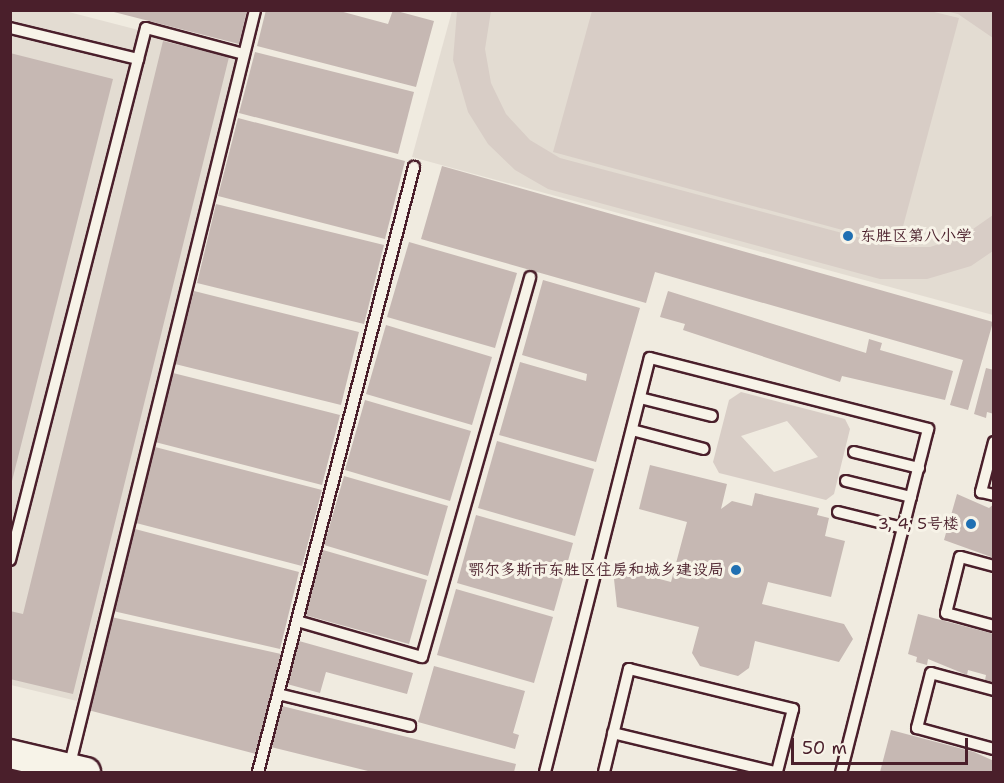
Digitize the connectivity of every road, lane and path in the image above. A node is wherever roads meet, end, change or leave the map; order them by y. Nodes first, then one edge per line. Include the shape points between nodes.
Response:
1 (255, 10) edge
2 (10, 28) edge
3 (244, 54) junction
4 (138, 59) junction
5 (414, 167) dead end
6 (530, 277) dead end
7 (640, 398) junction
8 (712, 416) dead end
9 (632, 430) junction
10 (993, 442) edge
11 (704, 449) dead end
12 (854, 452) dead end
13 (919, 468) junction
14 (846, 481) dead end
15 (993, 495) edge
16 (911, 497) junction
17 (838, 512) dead end
18 (903, 528) junction
19 (10, 560) edge
20 (993, 566) edge
21 (297, 621) junction
22 (993, 626) edge
23 (993, 690) edge
24 (278, 694) junction
25 (410, 726) dead end
26 (613, 733) junction
27 (993, 749) edge
28 (10, 754) edge
29 (78, 770) edge
30 (258, 772) edge
31 (544, 772) edge
32 (604, 772) edge
33 (776, 772) edge
34 (841, 772) edge

1 - 3 lane
2 - 4 lane
3 - 4 lane via 146,28
3 - 29 lane
4 - 19 lane
5 - 21 lane
6 - 21 lane via 422,657
7 - 8 lane
7 - 9 lane
7 - 13 lane via 650,358 662,361 928,429
9 - 11 lane
9 - 31 lane
10 - 15 lane via 981,492
12 - 13 lane
13 - 16 lane
14 - 16 lane
16 - 18 lane
17 - 18 lane
18 - 34 lane
20 - 22 lane via 960,557 946,613
21 - 24 lane
23 - 27 lane via 931,674 917,728
24 - 25 lane
24 - 30 lane
26 - 32 lane
26 - 33 lane
26 - 33 lane via 629,669 793,709
28 - 29 main road

